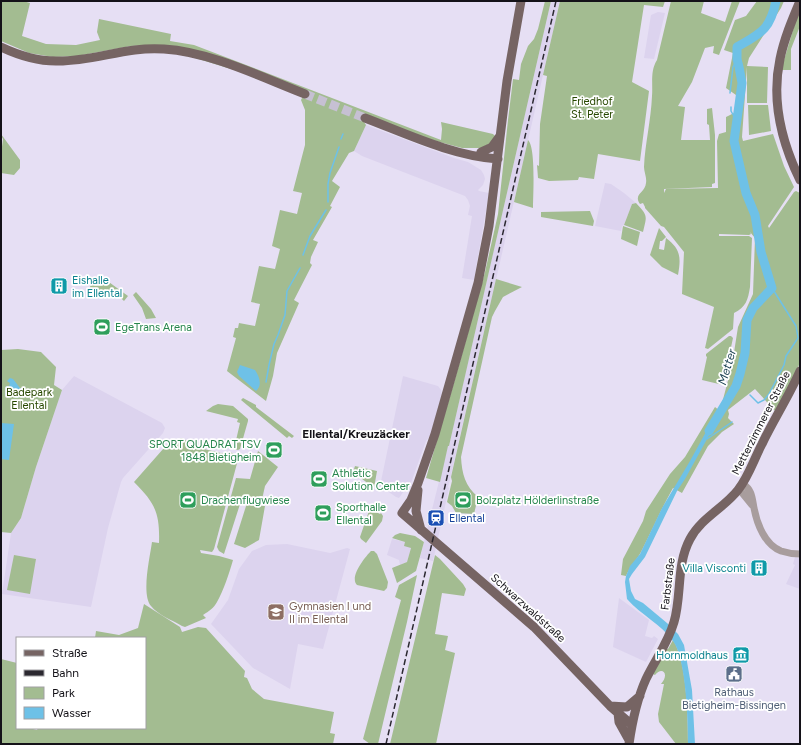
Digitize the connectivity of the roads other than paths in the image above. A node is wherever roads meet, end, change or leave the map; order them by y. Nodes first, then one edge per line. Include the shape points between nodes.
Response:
1 (521, 1) edge
2 (800, 1) edge
3 (1, 47) edge
4 (305, 94) tunnel mouth
5 (365, 118) tunnel mouth
6 (501, 135) junction
7 (480, 155) junction
8 (499, 156) junction
9 (496, 177) junction
10 (800, 180) edge
11 (800, 371) edge
12 (418, 483) junction
13 (741, 486) junction
14 (421, 530) junction
15 (800, 554) edge
16 (640, 696) junction
17 (610, 706) junction
18 (618, 713) junction
19 (632, 725) junction
20 (629, 742) edge

1 - 6 main road via 507,81
2 - 10 main road via 784,44 777,90 784,139
3 - 4 main road via 22,56 56,61 130,49 173,50 207,56
5 - 7 main road via 455,150
6 - 7 main road via 492,147
6 - 8 main road
7 - 8 main road
7 - 9 main road
8 - 9 main road
9 - 12 main road via 478,284 435,434
11 - 13 main road, Metterzimmerer Straße
12 - 14 main road via 416,511
12 - 14 main road, Schwarzwaldstraße via 402,513
13 - 15 street, Metterzimmerer Straße via 754,506 756,520 772,545 782,551
13 - 16 main road, Farbstraße via 725,504 704,520 684,551 674,625
14 - 17 main road, Schwarzwaldstraße via 543,636
16 - 17 main road via 627,707
16 - 19 main road, Farbstraße
17 - 18 main road, Schwarzwaldstraße
18 - 19 main road, Schwarzwaldstraße
18 - 20 main road via 619,722
19 - 20 main road, Farbstraße

